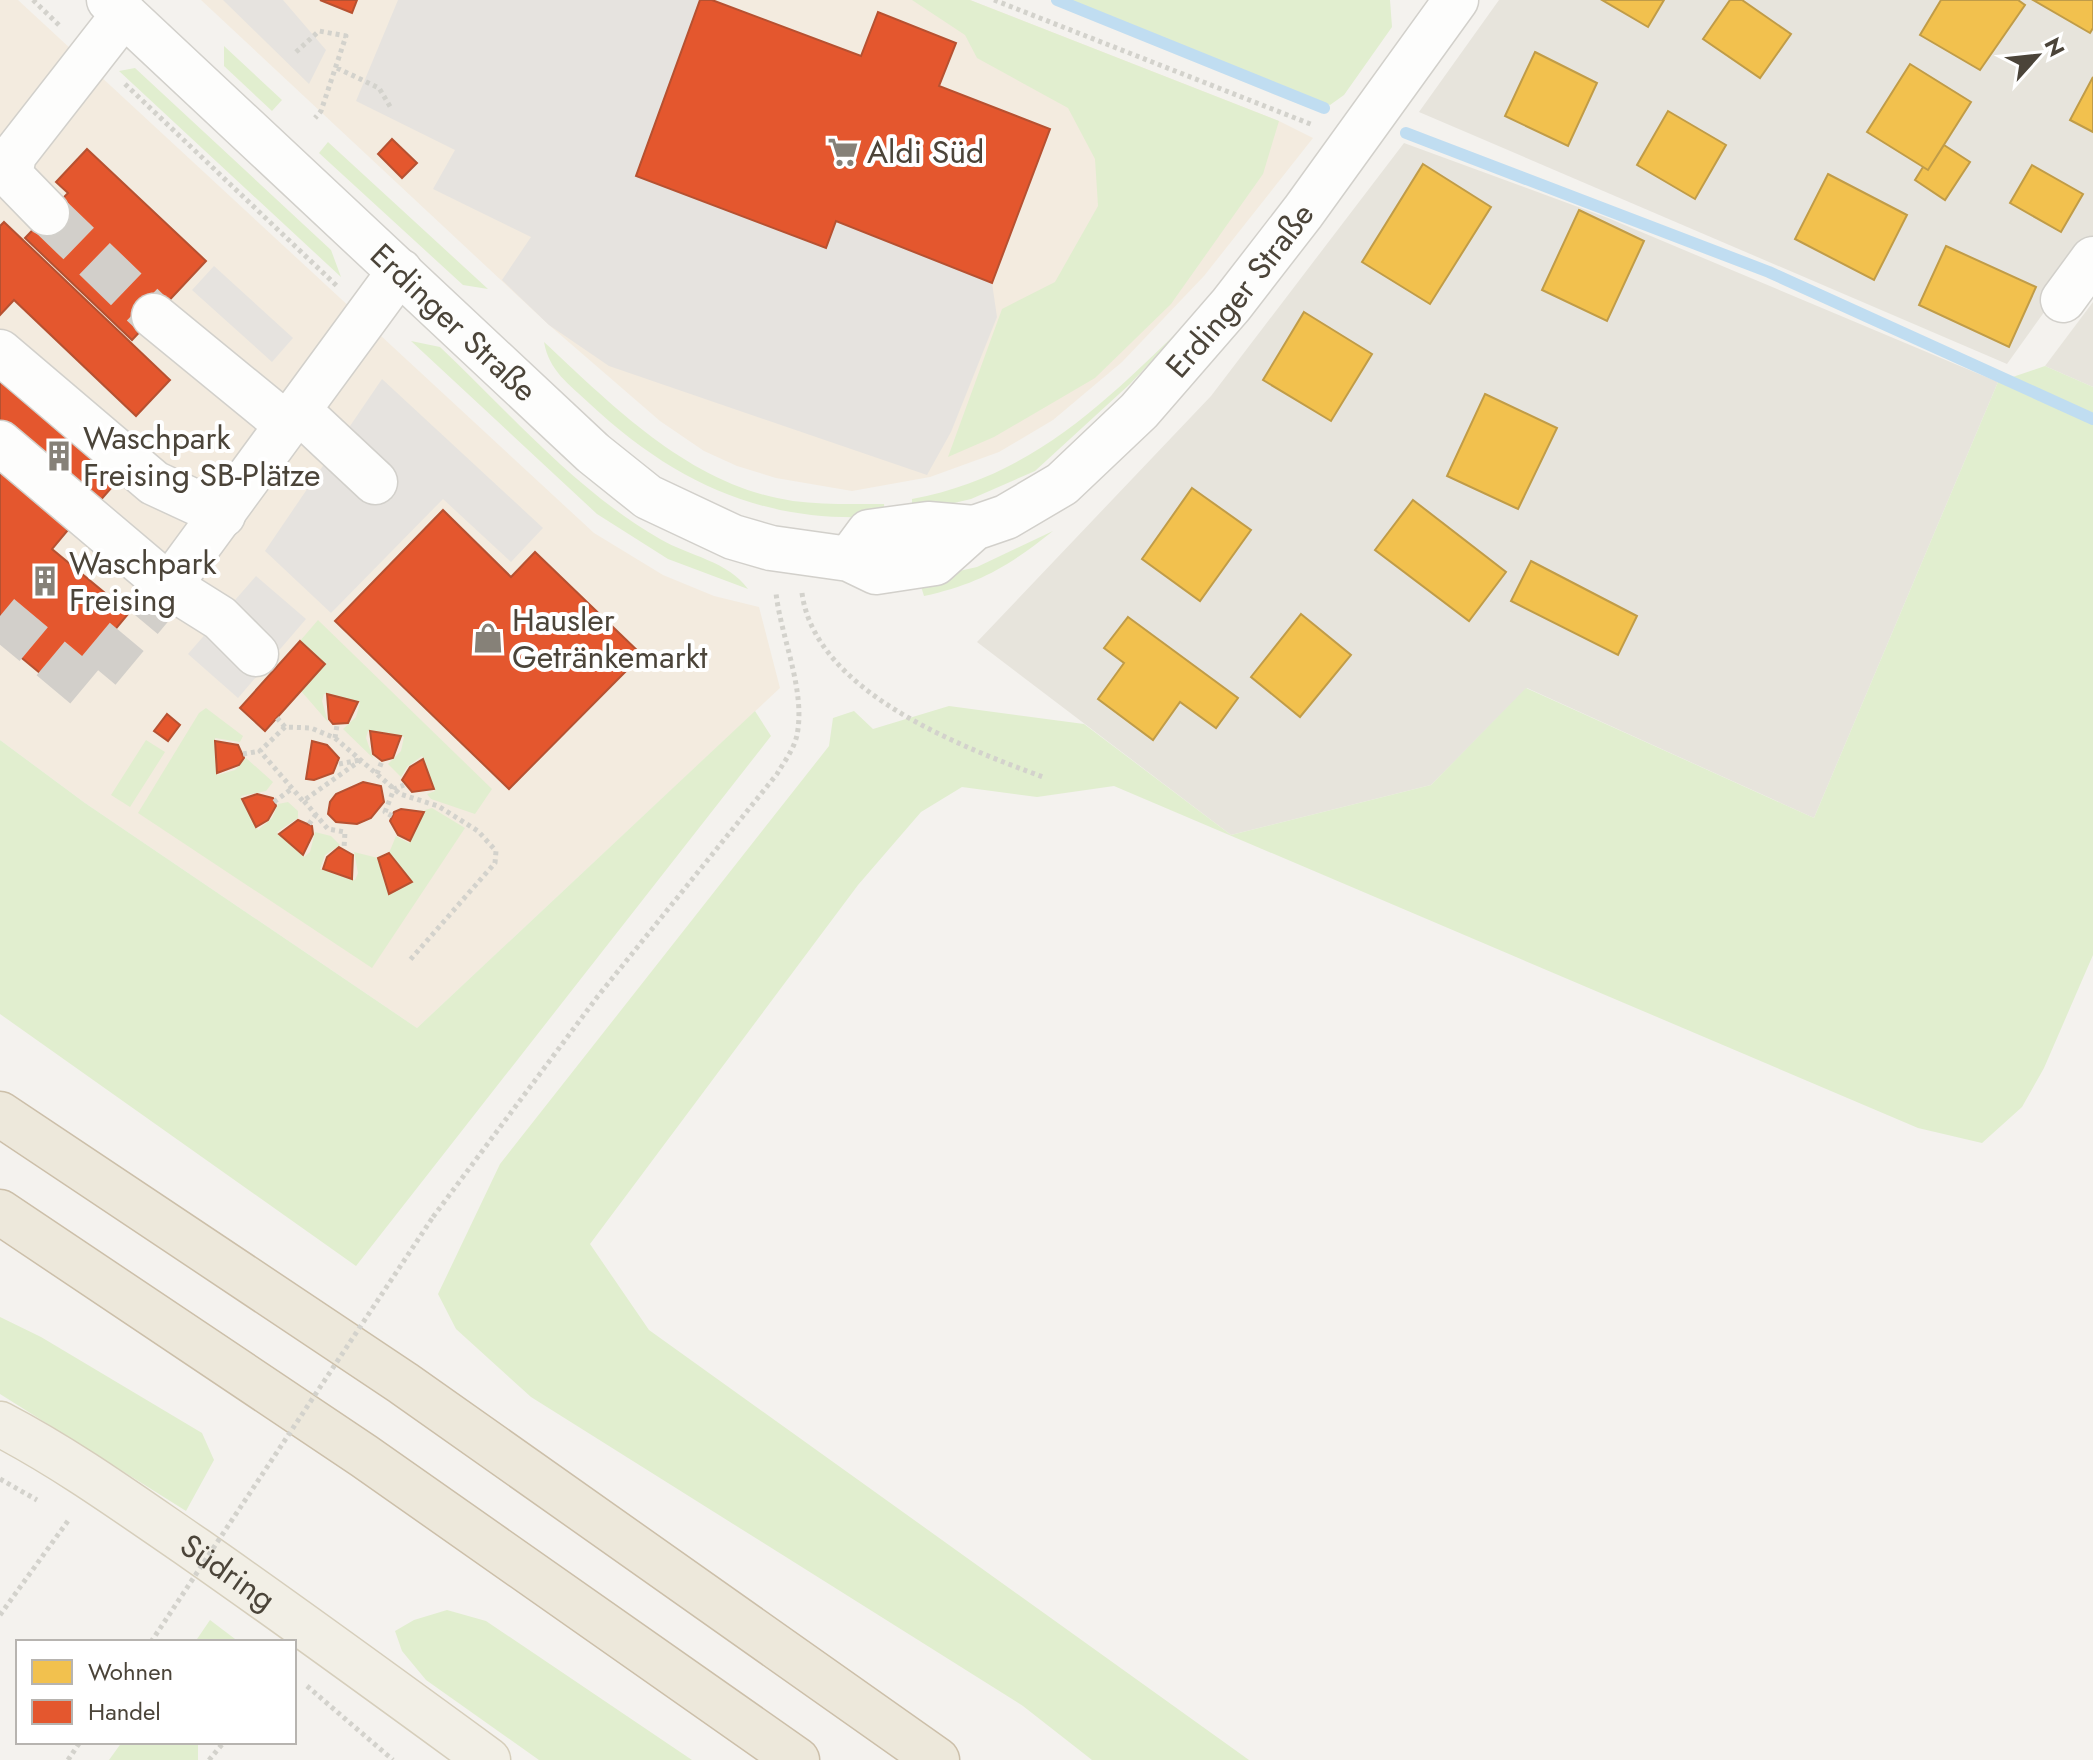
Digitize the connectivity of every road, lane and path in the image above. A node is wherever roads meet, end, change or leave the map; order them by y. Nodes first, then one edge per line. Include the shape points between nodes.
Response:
1 (33, 0) edge
2 (994, 0) edge
3 (1456, 0) edge
4 (117, 7) edge
5 (296, 52) dead end
6 (92, 56) junction
7 (337, 68) junction
8 (391, 108) dead end
9 (315, 118) dead end
10 (1322, 129) dead end
11 (47, 213) tunnel mouth
12 (2093, 259) edge
13 (400, 271) junction
14 (341, 291) dead end
15 (2063, 300) dead end
16 (154, 316) tunnel mouth
17 (0, 352) edge
18 (292, 418) junction
19 (0, 443) edge
20 (375, 482) dead end
21 (223, 515) junction
22 (784, 550) junction
23 (169, 586) junction
24 (256, 654) dead end
25 (277, 718) dead end
26 (337, 725) dead end
27 (285, 727) junction
28 (335, 738) junction
29 (260, 751) junction
30 (243, 754) dead end
31 (361, 760) junction
32 (382, 761) dead end
33 (339, 764) dead end
34 (377, 774) junction
35 (1043, 777) dead end
36 (404, 785) dead end
37 (394, 789) junction
38 (290, 790) junction
39 (303, 801) junction
40 (274, 802) dead end
41 (317, 813) junction
42 (392, 816) dead end
43 (309, 824) dead end
44 (344, 848) dead end
45 (410, 960) dead end
46 (0, 1114) edge
47 (0, 1212) edge
48 (0, 1424) edge
49 (70, 1518) dead end
50 (0, 1615) edge
51 (152, 1640) edge
52 (305, 1684) dead end
53 (222, 1744) edge
54 (209, 1760) edge
55 (393, 1760) edge
56 (488, 1760) edge
57 (797, 1760) edge
58 (937, 1760) edge

1 - 6 path
2 - 10 path
3 - 22 street, Erdinger Straße via 1231,305 1139,411 1062,484 1006,517 974,528 928,524 869,532 849,559
4 - 6 street
4 - 13 street, Erdinger Straße
5 - 7 path via 319,31 335,31 346,36
6 - 11 street via 14,155 10,175
6 - 14 path
7 - 8 path via 379,88
7 - 9 path
12 - 15 street
13 - 18 street
13 - 22 street, Erdinger Straße via 593,453 648,497 692,520
16 - 18 street
17 - 21 street via 154,483
18 - 20 street
18 - 21 street
19 - 23 street
21 - 23 street
22 - 35 path via 821,648 908,719 964,748
22 - 51 path, bridge via 777,604 796,699 792,749 433,1217
23 - 24 street via 220,618
25 - 27 path
26 - 28 path
27 - 28 path via 311,728
27 - 29 path
28 - 31 path
29 - 30 path
29 - 38 path
31 - 33 path
31 - 34 path
31 - 39 path
32 - 34 path
34 - 37 path
36 - 37 path
37 - 42 path via 385,812
37 - 45 path via 438,806 490,840 496,851 495,863
38 - 39 path
38 - 40 path
39 - 41 path
41 - 43 path
41 - 44 path via 328,829 345,832
46 - 58 highway via 403,1383
47 - 57 highway via 364,1456
48 - 56 main road, Südring via 148,1516
49 - 50 path
52 - 55 path
53 - 54 path

